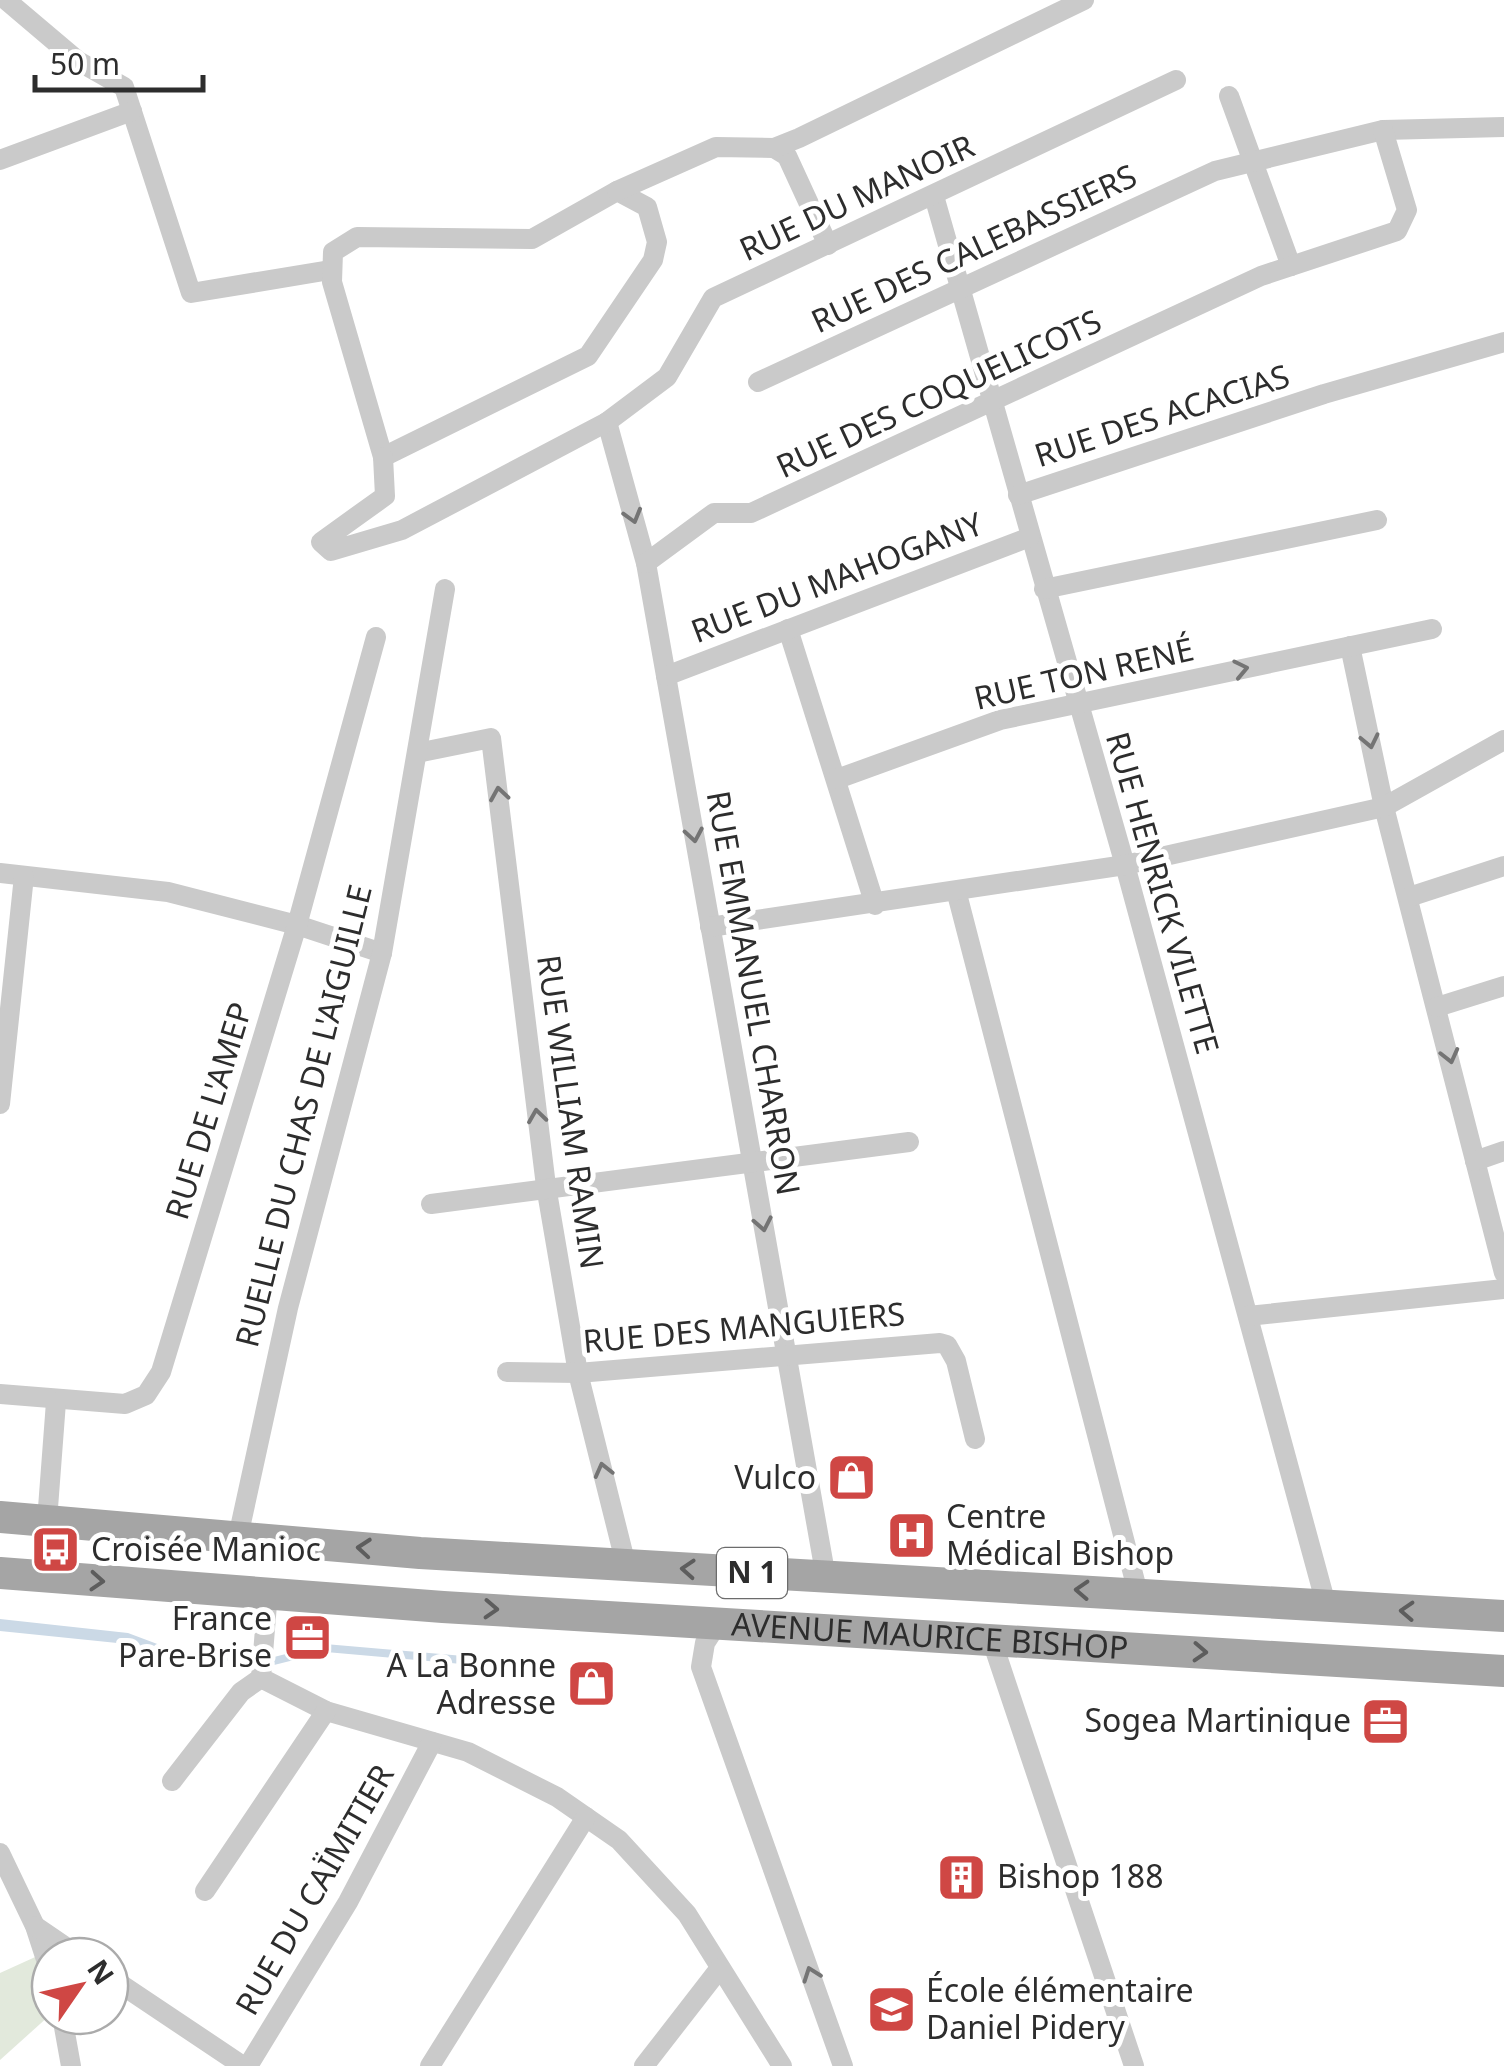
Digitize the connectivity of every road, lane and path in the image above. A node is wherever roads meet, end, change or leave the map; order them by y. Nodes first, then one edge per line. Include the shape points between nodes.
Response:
1 (6, 0) edge
2 (1084, 0) edge
3 (1176, 80) dead end
4 (1228, 96) dead end
5 (132, 111) junction
6 (1504, 128) edge
7 (1383, 130) junction
8 (774, 148) junction
9 (0, 160) edge
10 (1254, 162) junction
11 (617, 192) junction
12 (934, 196) junction
13 (828, 245) junction
14 (1292, 266) junction
15 (330, 270) junction
16 (960, 290) junction
17 (1504, 342) edge
18 (758, 382) dead end
19 (992, 403) junction
20 (607, 422) junction
21 (383, 457) junction
22 (1018, 495) junction
23 (1376, 520) dead end
24 (1030, 537) junction
25 (646, 564) junction
26 (445, 589) dead end
27 (1044, 590) junction
28 (788, 629) junction
29 (1432, 629) dead end
30 (376, 637) dead end
31 (1350, 646) junction
32 (666, 676) junction
33 (1077, 704) junction
34 (1504, 740) edge
35 (417, 753) junction
36 (837, 779) junction
37 (1384, 807) junction
38 (1126, 865) junction
39 (1504, 866) edge
40 (0, 872) edge
41 (24, 876) junction
42 (957, 894) junction
43 (1409, 897) junction
44 (875, 905) junction
45 (297, 925) junction
46 (710, 927) junction
47 (382, 953) junction
48 (1504, 986) edge
49 (1437, 1006) junction
50 (0, 1104) edge
51 (909, 1142) dead end
52 (1504, 1151) edge
53 (1475, 1161) junction
54 (752, 1166) junction
55 (546, 1186) junction
56 (431, 1204) dead end
57 (1504, 1273) edge
58 (1504, 1289) edge
59 (1248, 1316) junction
60 (787, 1354) junction
61 (507, 1372) dead end
62 (578, 1373) junction
63 (0, 1394) edge
64 (56, 1402) junction
65 (976, 1439) dead end
66 (0, 1517) edge
67 (47, 1521) junction
68 (238, 1537) junction
69 (626, 1564) junction
70 (0, 1573) edge
71 (826, 1578) junction
72 (268, 1592) junction
73 (1138, 1593) junction
74 (1327, 1608) junction
75 (1504, 1616) edge
76 (718, 1623) junction
77 (992, 1640) junction
78 (1504, 1671) edge
79 (262, 1673) junction
80 (326, 1710) junction
81 (432, 1742) junction
82 (172, 1781) dead end
83 (586, 1818) junction
84 (0, 1853) edge
85 (205, 1891) dead end
86 (35, 1926) junction
87 (38, 1936) edge
88 (50, 1936) edge
89 (720, 1968) junction
90 (130, 1990) edge
91 (66, 2036) edge
92 (71, 2066) edge
93 (246, 2066) edge
94 (430, 2066) edge
95 (644, 2066) edge
96 (782, 2066) edge
97 (843, 2066) edge
98 (1134, 2066) edge

1 - 5 street via 78,61 124,86
2 - 8 street
3 - 12 street, RUE DU MANOIR
4 - 10 street
5 - 9 street
5 - 15 street via 192,293
6 - 7 street, RUE DES CALEBASSIERS
7 - 10 street, RUE DES CALEBASSIERS
7 - 14 street, RUE DES COQUELICOTS via 1407,210 1397,230
8 - 11 street via 716,146
8 - 13 street via 787,156
10 - 14 street
10 - 16 street, RUE DES CALEBASSIERS via 1215,171
11 - 15 street via 532,239 357,237 333,252
11 - 21 street via 647,206 657,242 653,260 588,356
12 - 13 street, RUE DU MANOIR
12 - 16 street, RUE HENRICK VILETTE
13 - 20 street, RUE DU MANOIR via 713,298 667,377
14 - 19 street, RUE DES COQUELICOTS
15 - 21 street
16 - 18 street, RUE DES CALEBASSIERS
16 - 19 street, RUE HENRICK VILETTE
17 - 22 street, RUE DES ACACIAS
19 - 22 street, RUE HENRICK VILETTE
19 - 25 street, RUE DES COQUELICOTS via 751,513 714,513
20 - 21 street, RUE DU MANOIR via 402,530 331,551 322,542 330,532 385,496
20 -> 25 street, RUE EMMANUEL CHARRON
22 - 24 street, RUE HENRICK VILETTE
23 - 27 street
24 - 27 street, RUE HENRICK VILETTE
24 - 28 street, RUE DU MAHOGANY
25 - 32 street, RUE EMMANUEL CHARRON
26 - 35 street, RUELLE DU CHAS DE L'AIGUILLE
27 - 33 street, RUE HENRICK VILETTE
28 - 32 street, RUE DU MAHOGANY
28 - 36 street
29 - 31 street, RUE TON RENÉ
30 - 45 street, RUE DE L'AMEP
33 -> 31 street, RUE TON RENÉ
31 -> 37 street
32 -> 46 street, RUE EMMANUEL CHARRON
33 - 36 street, RUE TON RENÉ via 1000,720
33 - 38 street, RUE HENRICK VILETTE
34 - 37 street
35 - 47 street, RUELLE DU CHAS DE L'AIGUILLE
55 -> 35 street, RUE WILLIAM RAMIN via 491,738
36 - 44 street
37 - 38 street
37 - 43 street
38 - 42 street
38 - 59 street, RUE HENRICK VILETTE
39 - 43 street
40 - 41 street
41 - 45 street via 168,892
41 - 50 street
42 - 44 street
42 - 73 street
43 - 49 street
44 - 46 street
45 - 47 street
45 - 64 street, RUE DE L'AMEP via 162,1372 146,1395 125,1404
46 - 54 street, RUE EMMANUEL CHARRON
47 - 68 street, RUELLE DU CHAS DE L'AIGUILLE via 288,1308
48 - 49 street
49 -> 53 street
51 - 54 street
52 - 53 street
53 - 57 street
54 - 55 street
54 -> 60 street, RUE EMMANUEL CHARRON
55 - 56 street
55 - 62 street, RUE WILLIAM RAMIN
58 - 59 street
59 - 74 street, RUE HENRICK VILETTE
60 - 62 street, RUE DES MANGUIERS
60 - 65 street, RUE DES MANGUIERS via 947,1346
60 - 71 street, RUE EMMANUEL CHARRON
61 - 62 street, RUE DES MANGUIERS
69 -> 62 street, RUE WILLIAM RAMIN
63 - 64 street, RUE DE L'AMEP
64 - 67 street
66 - 67 main road, AVENUE MAURICE BISHOP / N 1
67 - 68 main road, AVENUE MAURICE BISHOP / N 1
69 -> 68 main road, AVENUE MAURICE BISHOP / N 1
71 -> 69 main road, AVENUE MAURICE BISHOP / N 1
70 -> 72 main road, AVENUE MAURICE BISHOP / N 1
73 -> 71 main road, AVENUE MAURICE BISHOP / N 1
72 -> 76 main road, AVENUE MAURICE BISHOP / N 1
72 - 79 street
73 - 74 main road, AVENUE MAURICE BISHOP / N 1
75 -> 74 main road, AVENUE MAURICE BISHOP / N 1
76 - 77 main road, AVENUE MAURICE BISHOP / N 1
97 -> 76 street via 701,1667
77 -> 78 main road, AVENUE MAURICE BISHOP / N 1
77 - 98 street
79 - 80 street
79 - 82 street
80 - 81 street
80 - 85 street
81 - 83 street via 468,1752
81 - 93 street, RUE DU CAÏMITIER via 348,1902
83 - 89 street via 651,1871
83 - 94 street
84 - 86 street
86 - 87 street
86 - 88 street
89 - 95 street
89 - 96 street
90 - 93 street
91 - 92 street

